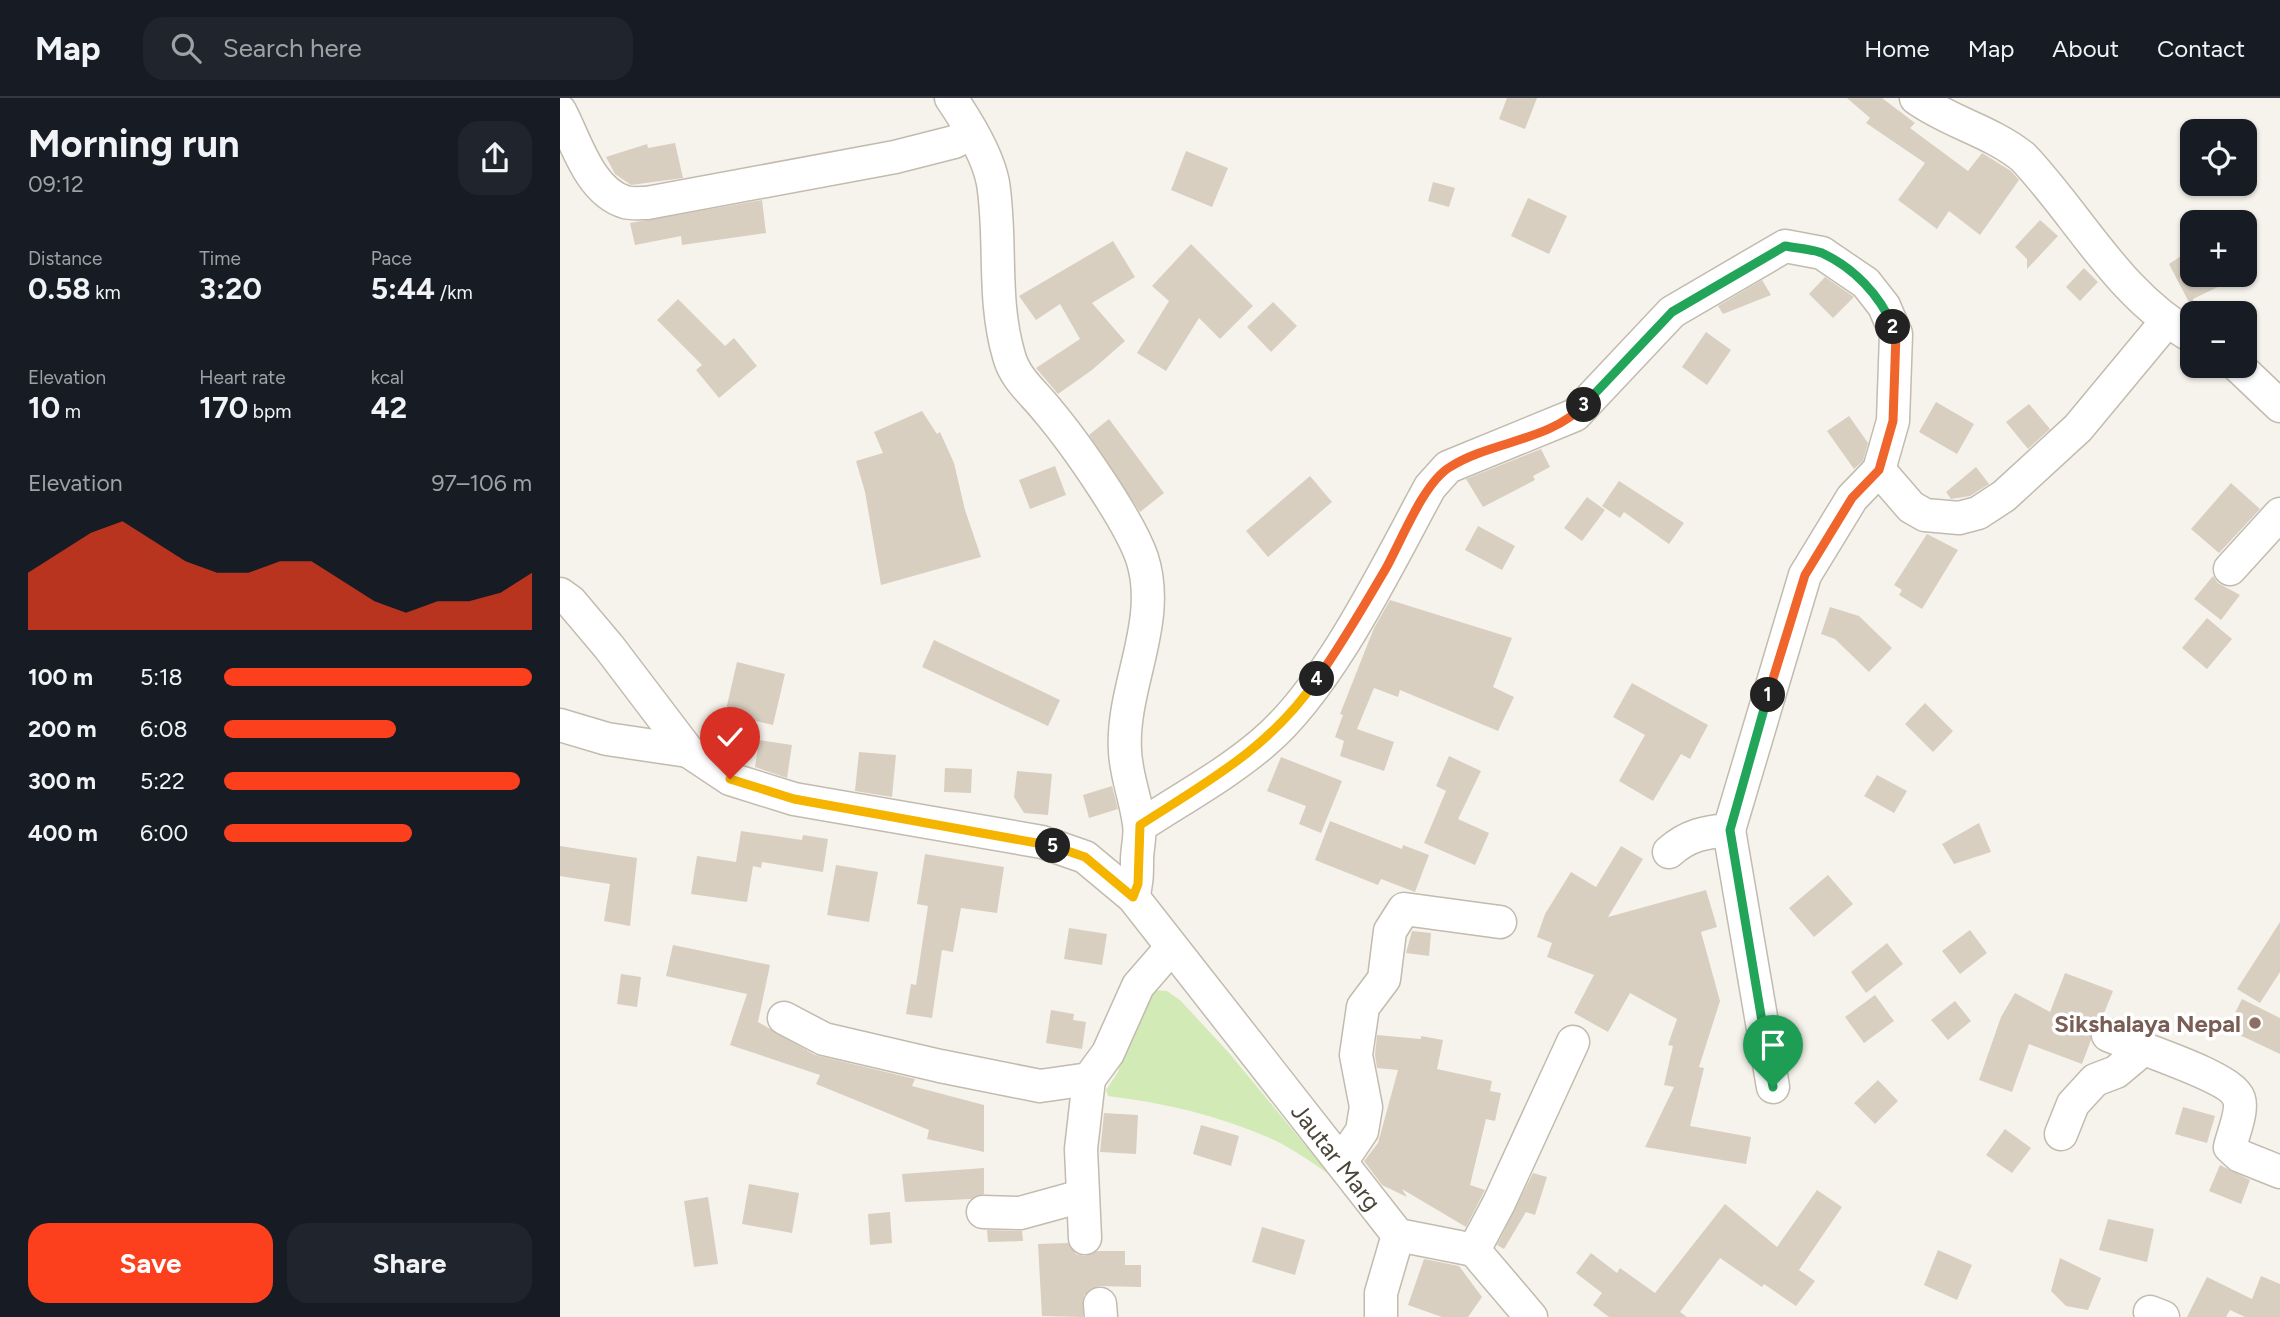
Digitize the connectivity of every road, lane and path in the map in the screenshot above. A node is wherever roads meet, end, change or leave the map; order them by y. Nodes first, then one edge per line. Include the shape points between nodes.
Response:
1 (951, 98) edge
2 (1916, 98) edge
3 (560, 111) edge
4 (972, 133) junction
5 (2179, 329) edge
6 (2251, 378) edge
7 (2280, 406) edge
8 (1879, 470) junction
9 (2280, 514) edge
10 (2230, 569) dead end
11 (560, 594) edge
12 (560, 725) edge
13 (688, 751) junction
14 (1140, 825) junction
15 (1730, 830) junction
16 (1669, 852) dead end
17 (1133, 897) junction
18 (1500, 922) dead end
19 (1171, 948) junction
20 (784, 1018) dead end
21 (2108, 1035) dead end
22 (1573, 1042) dead end
23 (2141, 1051) junction
24 (1089, 1079) junction
25 (1773, 1087) dead end
26 (2062, 1134) dead end
27 (1341, 1162) junction
28 (2280, 1171) edge
29 (1082, 1196) junction
30 (983, 1212) dead end
31 (1398, 1235) junction
32 (1085, 1238) dead end
33 (1474, 1250) junction
34 (1381, 1317) edge
35 (1531, 1317) edge

1 - 4 street
2 - 5 street via 1935,112 2007,144 2023,157 2109,265
3 - 4 street via 587,167 604,190 625,202 647,203 895,157
4 - 14 street via 992,180 997,286 1009,358 1023,385 1049,411 1084,461 1142,558 1146,626 1125,727 1125,753
5 - 8 street via 2004,496 1978,513 1959,518 1925,515 1911,507
6 - 7 street
8 - 14 street via 1893,421 1896,334 1884,306 1866,283 1822,253 1785,246 1672,312 1575,415 1448,467 1430,487 1348,634 1299,706 1258,747
8 - 15 street via 1852,498 1805,575
9 - 10 street
11 - 13 street via 609,647
12 - 13 street via 607,739
13 - 17 street, Jautar Marg via 730,779 794,799 1042,842 1085,857
14 - 17 street via 1138,884
15 - 16 street via 1702,832
15 - 25 street
17 - 19 street, Jautar Marg
18 - 27 street via 1404,909 1395,919 1384,979 1368,996 1360,1024 1356,1055 1366,1107 1362,1131
19 - 24 street via 1138,986 1108,1053
19 - 27 street, Jautar Marg
20 - 24 street via 824,1039 1040,1086
21 - 23 street
22 - 33 street
23 - 26 street via 2116,1072 2095,1080 2073,1104
23 - 28 street via 2206,1073 2236,1091 2241,1102 2230,1147
24 - 29 street via 1081,1149
27 - 31 street, Jautar Marg
29 - 30 street via 1020,1213
29 - 32 street
31 - 33 street, Jautar Marg
31 - 34 street via 1381,1293
33 - 35 street

